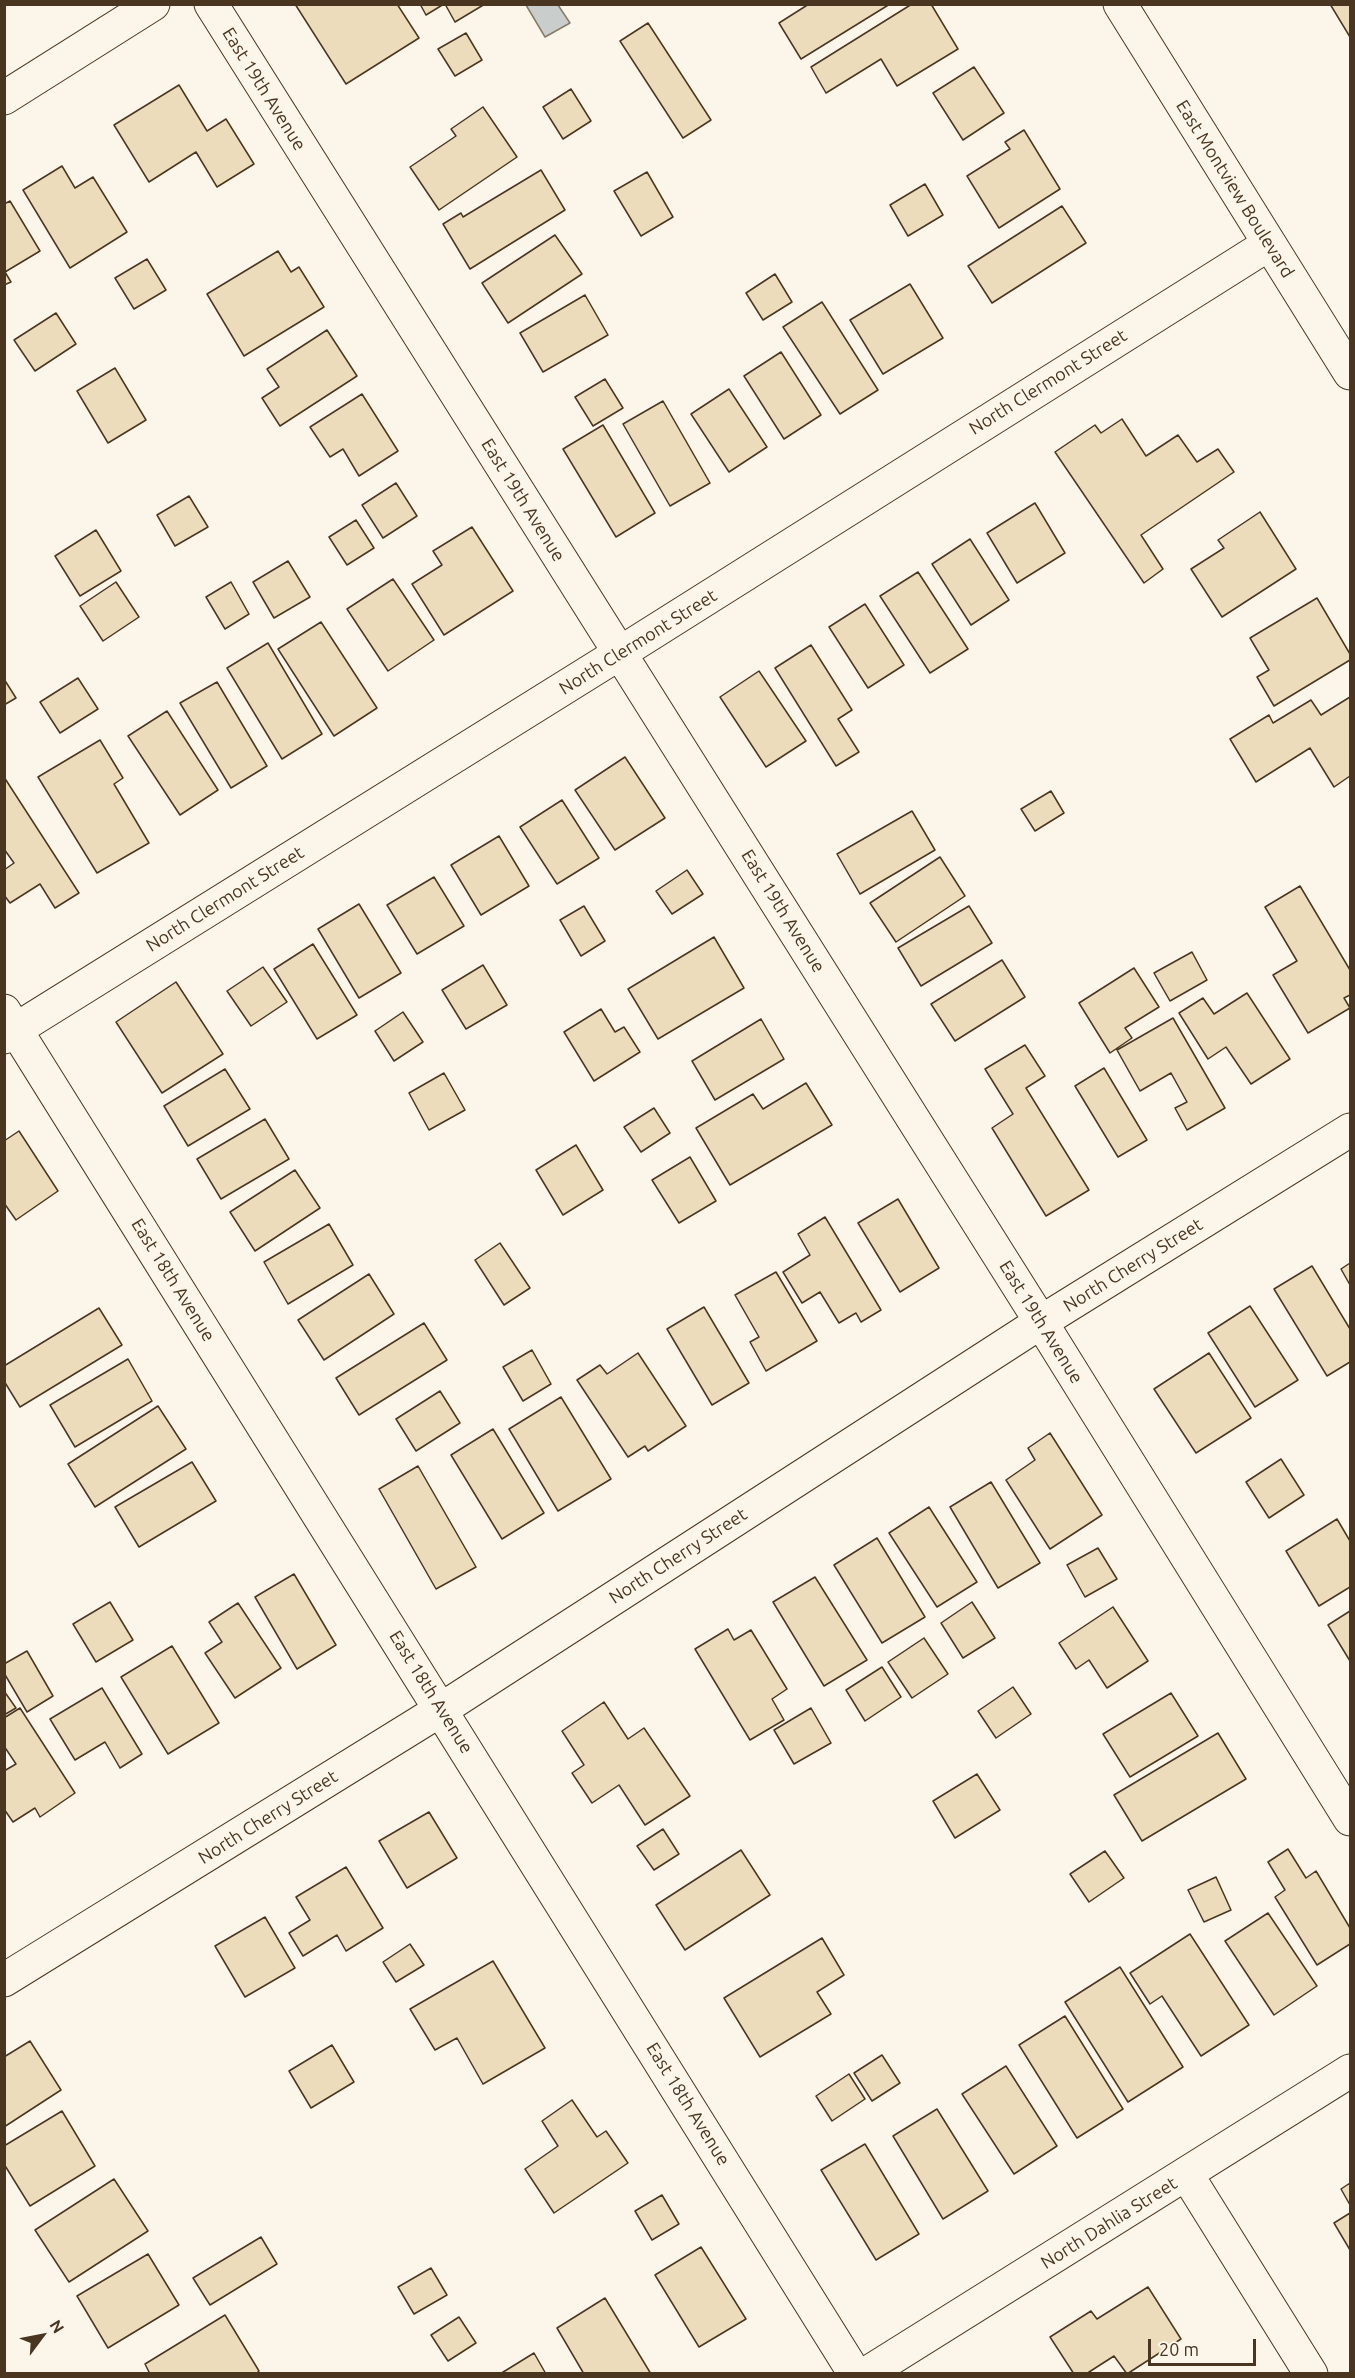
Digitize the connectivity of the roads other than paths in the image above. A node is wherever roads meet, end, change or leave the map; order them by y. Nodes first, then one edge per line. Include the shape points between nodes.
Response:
1 (153, 4) edge
2 (212, 4) edge
3 (1120, 4) edge
4 (4, 98) edge
5 (1269, 244) junction
6 (1350, 373) edge
7 (620, 653) junction
8 (8, 1026) edge
9 (1350, 1130) edge
10 (1041, 1322) junction
11 (442, 1709) junction
12 (1350, 1819) edge
13 (4, 1980) edge
14 (1350, 2071) edge
15 (1187, 2175) junction
16 (855, 2373) edge
17 (866, 2373) edge
18 (1311, 2373) edge

1 - 4 street
2 - 7 street, East 19th Avenue
3 - 5 street, East Montview Boulevard
5 - 6 street, East Montview Boulevard
5 - 7 street, North Clermont Street
7 - 8 street, North Clermont Street
7 - 10 street, East 19th Avenue
8 - 11 street, East 18th Avenue
9 - 10 street, North Cherry Street
10 - 11 street, North Cherry Street
10 - 12 street, East 19th Avenue
11 - 13 street, North Cherry Street
11 - 16 street, East 18th Avenue
14 - 15 street, North Dahlia Street
15 - 17 street, North Dahlia Street
15 - 18 street

